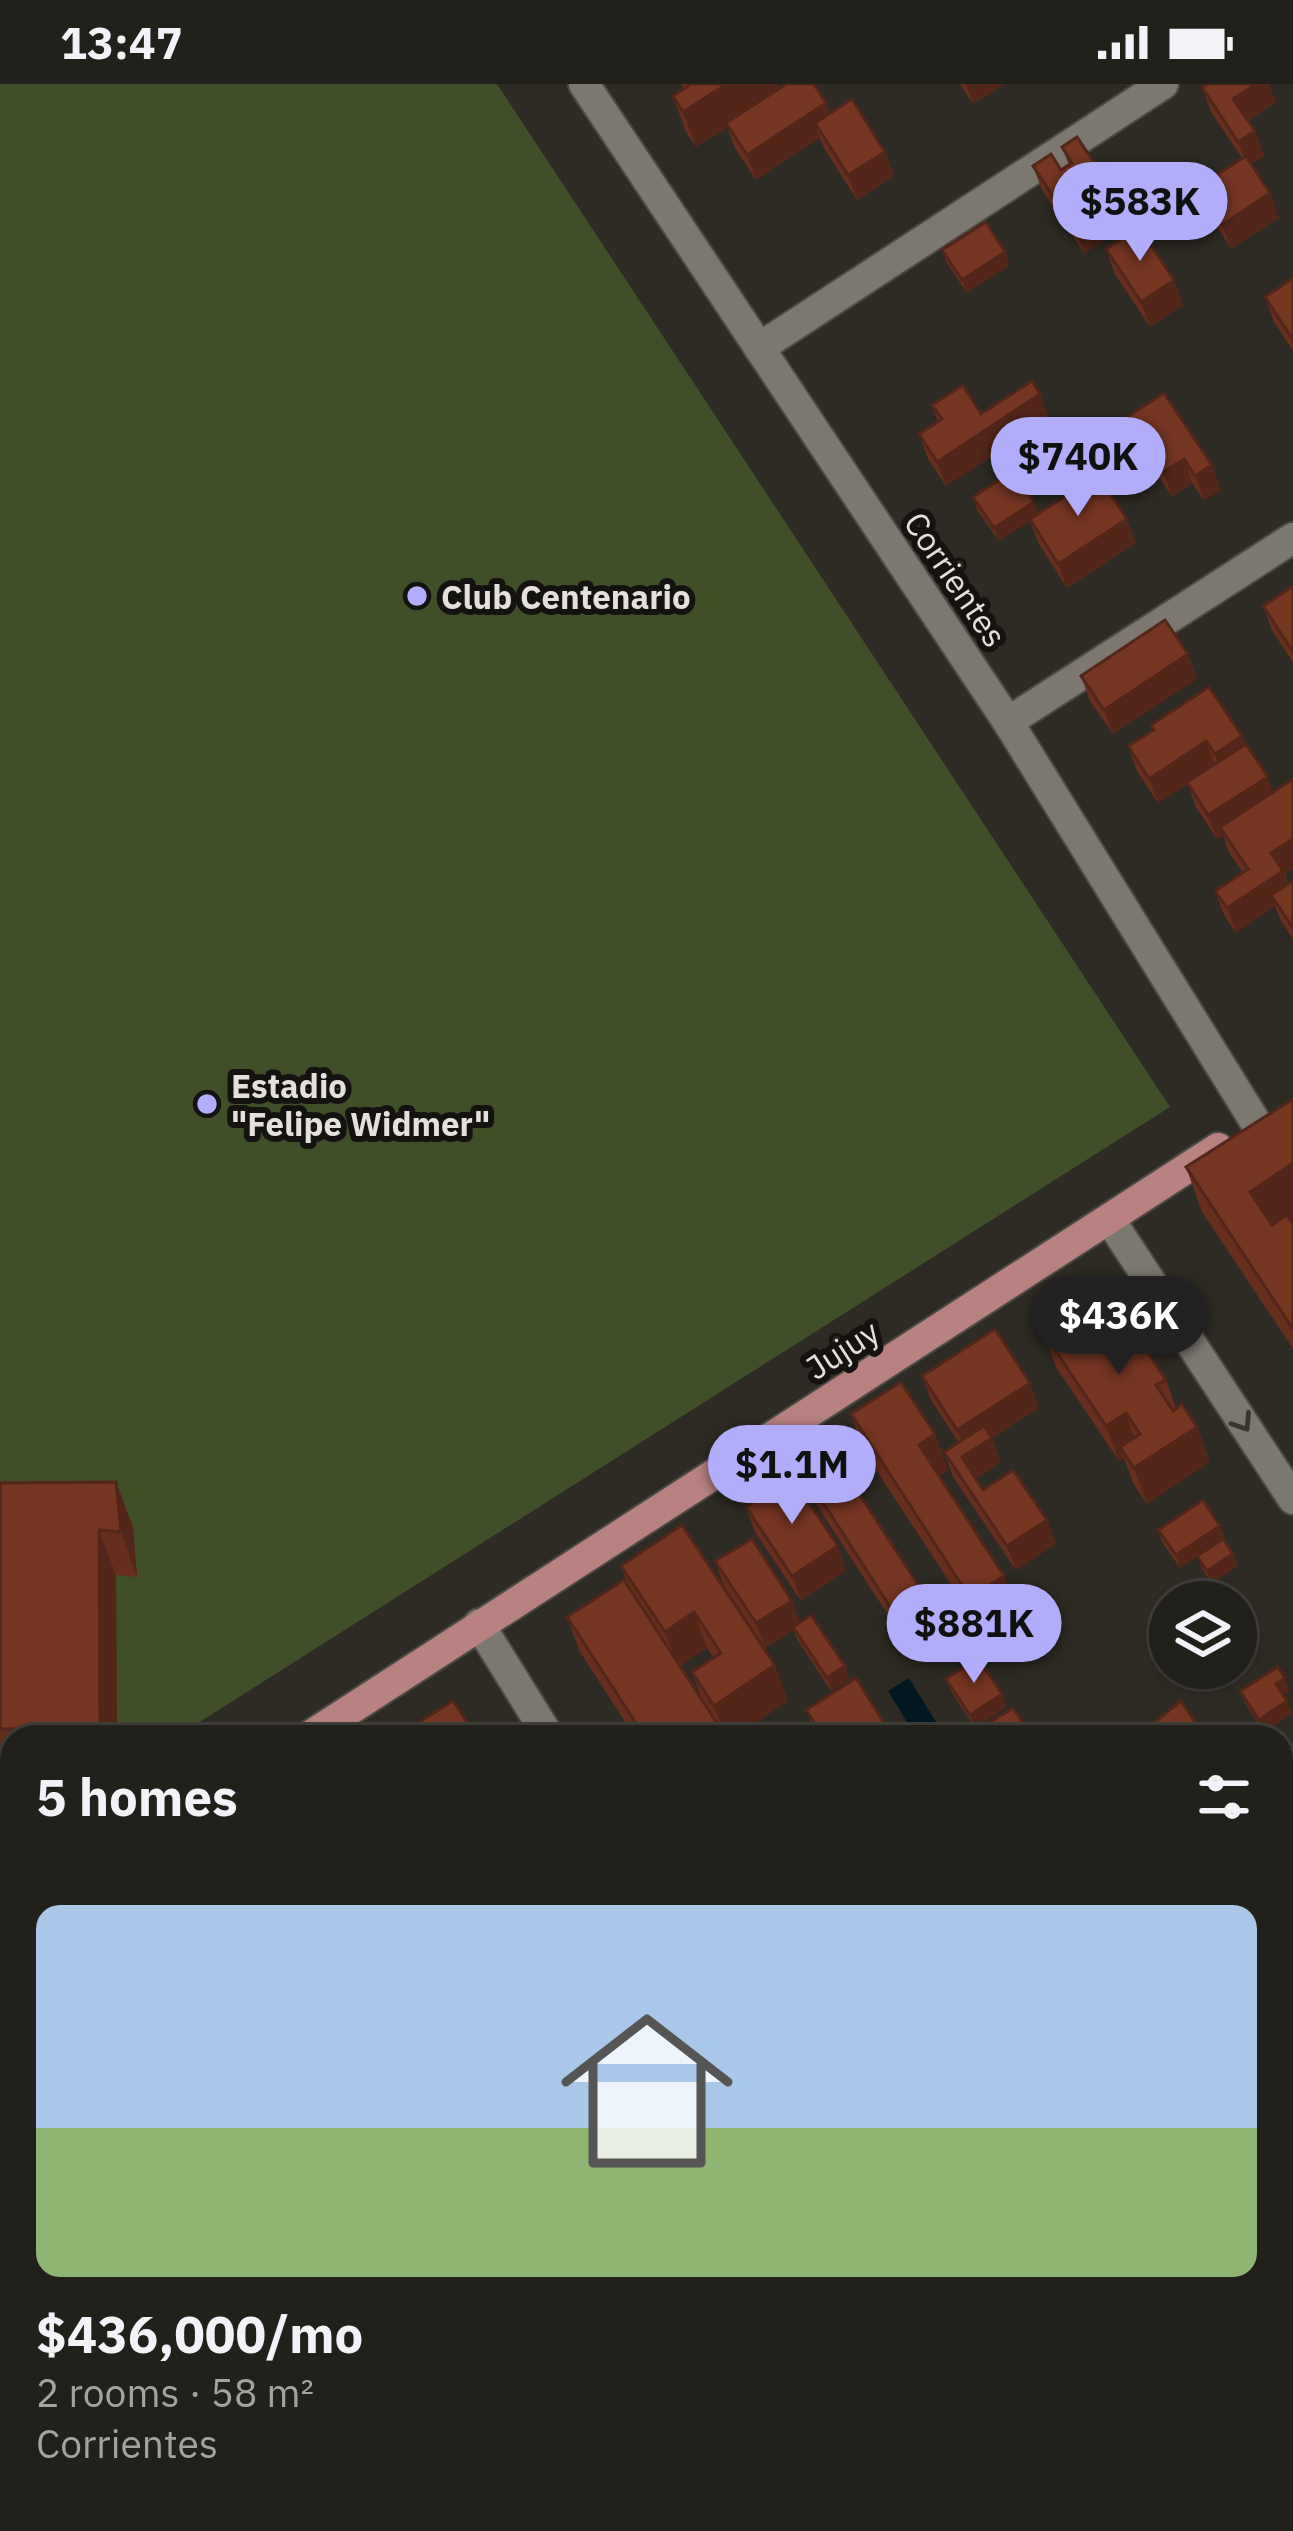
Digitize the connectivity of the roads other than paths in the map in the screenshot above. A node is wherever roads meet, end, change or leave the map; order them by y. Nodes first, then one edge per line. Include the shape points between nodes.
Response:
1 (584, 84) edge
2 (1163, 84) edge
3 (759, 348) junction
4 (1293, 538) edge
5 (1008, 722) junction
6 (1265, 1117) joint
7 (1110, 1220) junction
8 (1293, 1499) edge
9 (479, 1624) junction
10 (326, 1725) edge
11 (542, 1725) edge

1 - 3 street, Corrientes
2 - 3 street
3 - 5 street, Corrientes
4 - 5 street
5 - 6 street, Corrientes
6 - 7 main road, Jujuy
7 -> 8 street
7 - 9 main road, Jujuy
9 - 10 main road, Jujuy
9 - 11 street

